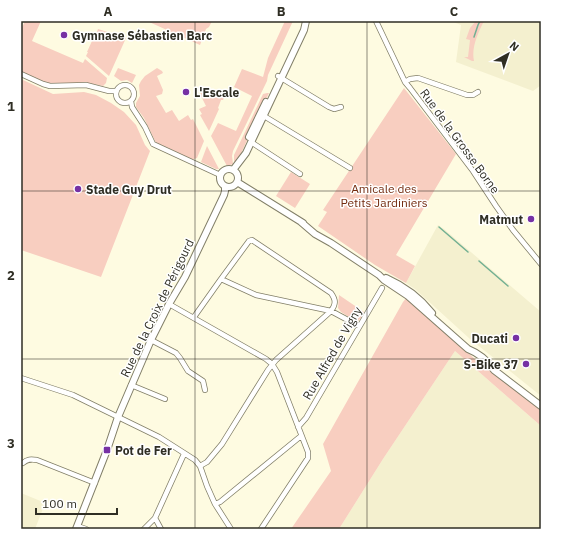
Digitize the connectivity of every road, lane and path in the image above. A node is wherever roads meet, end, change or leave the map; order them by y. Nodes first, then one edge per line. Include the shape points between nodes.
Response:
1 (306, 21) edge
2 (376, 21) edge
3 (21, 74) edge
4 (280, 77) junction
5 (405, 82) junction
6 (116, 91) junction
7 (478, 92) dead end
8 (131, 101) junction
9 (341, 107) dead end
10 (264, 116) junction
11 (251, 142) junction
12 (242, 158) junction
13 (350, 168) dead end
14 (233, 170) junction
15 (300, 174) dead end
16 (220, 176) junction
17 (237, 182) junction
18 (225, 187) junction
19 (541, 264) edge
20 (221, 279) junction
21 (382, 288) dead end
22 (169, 304) junction
23 (331, 311) junction
24 (194, 317) junction
25 (359, 326) junction
26 (151, 340) junction
27 (272, 364) junction
28 (21, 378) edge
29 (131, 385) junction
30 (205, 390) dead end
31 (165, 399) dead end
32 (541, 406) edge
33 (118, 417) junction
34 (298, 427) junction
35 (302, 436) junction
36 (184, 454) junction
37 (23, 463) dead end
38 (200, 466) junction
39 (95, 483) junction
40 (215, 504) junction
41 (155, 518) junction
42 (77, 528) edge
43 (86, 529) edge
44 (144, 529) edge
45 (161, 529) edge
46 (231, 529) edge
47 (261, 529) edge

1 - 4 street
2 - 5 street, Rue de la Grosse Borne
3 - 6 street via 50,86 86,85
4 - 9 street via 328,107
4 - 10 street
4 - 12 street via 242,152
5 - 7 street via 410,78 418,78 466,94
5 - 19 street, Rue de la Grosse Borne via 473,171 513,230
6 - 8 street via 116,97 120,102
6 - 8 street via 122,85 131,87 134,96
8 - 16 street via 153,144
10 - 11 street
10 - 13 street
11 - 12 street
11 - 15 street
12 - 14 street
14 - 16 street via 225,170
14 - 17 street via 238,176
16 - 18 street
17 - 18 street via 231,187
17 - 32 street via 379,275 410,292 468,349 483,358 494,370
18 - 22 street, Rue de la Croix de Périgourd via 224,195
20 - 23 street via 256,295
20 - 23 street via 252,240 332,293 335,305
20 - 24 street
21 - 25 street, Rue Alfred de Vigny
22 - 24 street
22 - 26 street, Rue de la Croix de Périgourd
23 - 25 street
23 - 27 street
24 - 27 street
25 - 34 street, Rue Alfred de Vigny via 306,418
26 - 29 street, Rue de la Croix de Périgourd
26 - 30 street via 176,353 188,371 203,381
27 - 34 street
27 - 38 street via 222,444 207,462
28 - 33 street via 73,395
29 - 31 street
29 - 33 street, Rue de la Croix de Périgourd
33 - 36 street via 159,437
33 - 39 street, Rue de la Croix de Périgourd
34 - 35 street
35 - 40 street
35 - 47 street via 308,458
36 - 38 street
36 - 41 street
37 - 39 street via 26,460 37,460
38 - 40 street
39 - 42 street, Rue de la Croix de Périgourd
40 - 46 street
41 - 44 street
41 - 45 street
42 - 43 street

